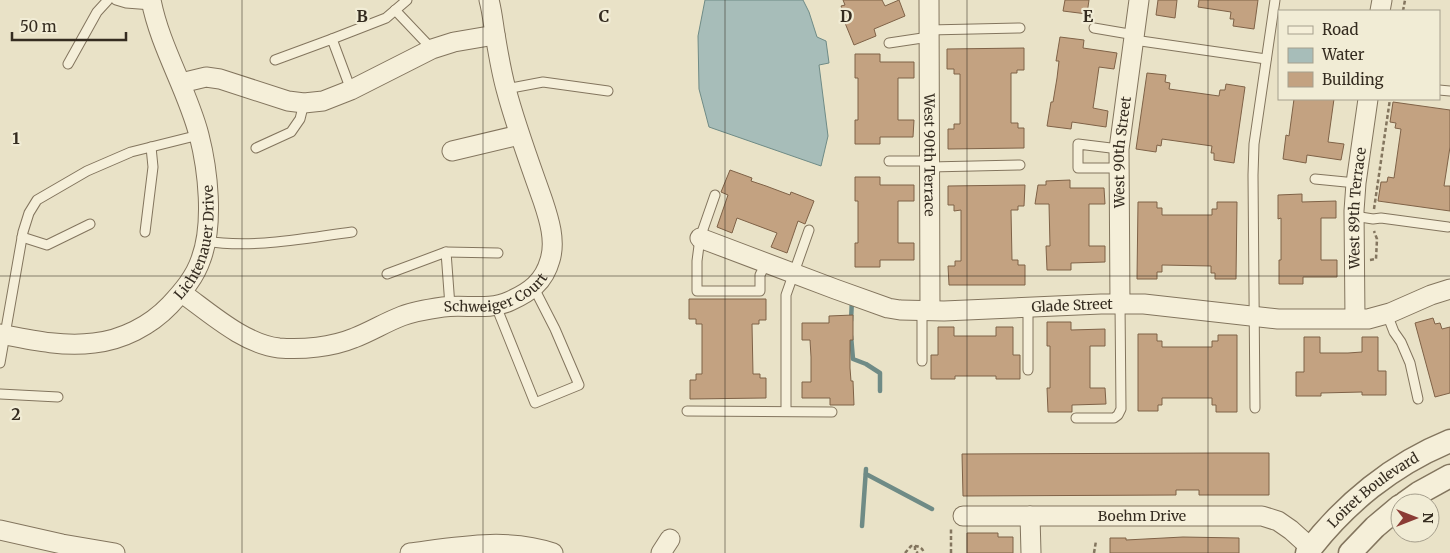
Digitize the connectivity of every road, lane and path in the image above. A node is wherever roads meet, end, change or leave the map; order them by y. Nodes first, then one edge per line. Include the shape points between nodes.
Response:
1 (108, 0) edge
2 (116, 0) edge
3 (407, 0) edge
4 (489, 0) edge
5 (929, 0) edge
6 (1139, 0) edge
7 (1276, 0) edge
8 (152, 2) edge
9 (395, 10) junction
10 (1020, 28) dead end
11 (1094, 28) dead end
12 (929, 34) junction
13 (495, 35) junction
14 (1134, 38) junction
15 (332, 39) junction
16 (889, 43) dead end
17 (432, 49) junction
18 (1266, 59) junction
19 (275, 60) dead end
20 (68, 64) dead end
21 (181, 83) junction
22 (506, 89) junction
23 (351, 90) junction
24 (608, 91) dead end
25 (1368, 100) edge
26 (304, 102) junction
27 (199, 136) junction
28 (520, 136) junction
29 (151, 147) junction
30 (256, 148) dead end
31 (1119, 149) junction
32 (452, 151) dead end
33 (889, 161) dead end
34 (930, 164) junction
35 (1020, 165) dead end
36 (1119, 168) junction
37 (1315, 178) dead end
38 (1356, 182) junction
39 (715, 195) dead end
40 (1354, 216) junction
41 (90, 224) dead end
42 (1448, 227) dead end
43 (809, 230) dead end
44 (145, 232) dead end
45 (352, 232) dead end
46 (22, 237) junction
47 (700, 238) junction
48 (206, 241) junction
49 (446, 252) junction
50 (498, 253) dead end
51 (766, 263) junction
52 (387, 274) dead end
53 (794, 274) junction
54 (534, 288) junction
55 (1450, 290) edge
56 (182, 292) junction
57 (1120, 304) junction
58 (450, 306) junction
59 (496, 306) junction
60 (1028, 307) junction
61 (926, 310) junction
62 (1387, 314) junction
63 (1255, 316) junction
64 (1355, 318) junction
65 (2, 335) edge
66 (922, 361) dead end
67 (0, 363) edge
68 (1028, 370) dead end
69 (0, 394) edge
70 (58, 397) dead end
71 (1418, 399) dead end
72 (1255, 408) dead end
73 (687, 411) dead end
74 (786, 411) junction
75 (832, 412) dead end
76 (1076, 418) dead end
77 (1450, 441) edge
78 (1450, 476) edge
79 (1419, 493) edge
80 (1390, 514) edge
81 (963, 516) dead end
82 (1030, 516) junction
83 (0, 530) edge
84 (1096, 541) dead end
85 (916, 546) junction
86 (1309, 551) edge
87 (915, 552) edge
88 (115, 553) edge
89 (410, 553) edge
90 (553, 553) edge
91 (905, 553) edge
92 (924, 553) edge
93 (1031, 553) edge
94 (1094, 553) edge
95 (1350, 553) edge

1 - 20 lane
2 - 8 lane
3 - 9 lane
4 - 13 street, Schweiger Court
5 - 12 street, West 90th Terrace
6 - 14 street, West 90th Street
7 - 18 lane
8 - 21 street, Lichtenauer Drive via 164,43
9 - 15 lane via 386,18
9 - 17 lane
10 - 12 lane
11 - 14 lane
12 - 16 lane
12 - 34 street, West 90th Terrace
13 - 17 street
13 - 22 street, Schweiger Court
14 - 18 lane
14 - 31 street, West 90th Street
15 - 19 lane
15 - 23 lane
17 - 23 street
18 - 63 lane via 1253,175
21 - 26 street via 206,77 220,79 288,101
21 - 27 street, Lichtenauer Drive
22 - 24 lane via 543,82
22 - 28 street, Schweiger Court
23 - 26 street via 323,101
25 - 38 street, West 89th Terrace
26 - 30 lane via 300,119 291,132
27 - 29 lane
27 - 48 street, Lichtenauer Drive via 208,200
28 - 32 street
28 - 54 street, Schweiger Court via 553,242 546,272
29 - 44 lane via 153,166
29 - 46 lane via 87,171 38,200 29,212
31 - 36 street, West 90th Street
31 - 36 lane via 1078,144 1078,168
33 - 34 lane
34 - 35 lane
34 - 61 street, West 90th Terrace
36 - 57 street, West 90th Street
37 - 38 lane
38 - 40 street, West 89th Terrace
39 - 47 lane
40 - 42 lane
40 - 64 street, West 89th Terrace
41 - 46 lane via 47,245
43 - 53 lane
45 - 48 lane via 249,244
46 - 65 lane
47 - 51 street, Glade Street
47 - 51 lane via 697,291 760,291 760,275
48 - 56 street, Lichtenauer Drive via 201,259
49 - 50 lane
49 - 52 lane
49 - 58 lane
51 - 53 street, Glade Street
53 - 61 street, Glade Street via 888,308
53 - 74 lane via 786,296
54 - 59 street, Schweiger Court
54 - 59 lane via 579,385 535,403
55 - 62 street, Glade Street
56 - 58 street, Schweiger Court via 244,336 262,344 296,349 336,344 402,316
56 - 65 street, Lichtenauer Drive via 158,317 122,337 66,345
57 - 60 street, Glade Street
57 - 63 street, Glade Street
57 - 76 lane via 1121,409 1114,418
58 - 59 street, Schweiger Court
60 - 61 street, Glade Street
60 - 68 lane
61 - 66 lane
62 - 64 street, Glade Street via 1368,319
62 - 71 lane via 1410,363
63 - 64 street, Glade Street via 1278,319
63 - 72 lane
65 - 67 lane
69 - 70 lane
73 - 74 lane
74 - 75 lane
77 - 86 street, Loiret Boulevard via 1405,463 1354,500
78 - 79 street, Loiret Boulevard
80 - 95 street, Loiret Boulevard
81 - 82 street, Boehm Drive
82 - 86 street, Boehm Drive via 1262,516 1291,530
82 - 93 street
83 - 88 street
84 - 94 path
85 - 87 path
85 - 91 path via 911,546
85 - 92 path
89 - 90 street via 493,545 522,546

